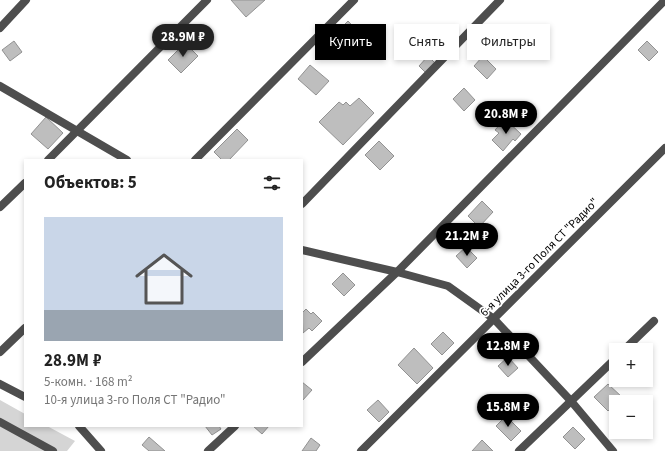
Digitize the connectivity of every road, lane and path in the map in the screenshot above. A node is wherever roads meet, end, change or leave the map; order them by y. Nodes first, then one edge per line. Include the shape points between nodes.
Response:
1 (26, 0) edge
2 (207, 0) edge
3 (354, 0) edge
4 (500, 0) edge
5 (665, 0) edge
6 (0, 28) edge
7 (0, 86) edge
8 (78, 131) junction
9 (665, 148) edge
10 (49, 159) edge
11 (125, 159) edge
12 (196, 159) edge
13 (24, 184) edge
14 (303, 203) edge
15 (0, 207) edge
16 (303, 250) edge
17 (397, 272) junction
18 (494, 319) junction
19 (654, 321) dead end
20 (24, 329) edge
21 (631, 343) edge
22 (0, 352) edge
23 (303, 361) edge
24 (609, 365) edge
25 (0, 384) edge
26 (24, 396) edge
27 (570, 401) junction
28 (0, 422) edge
29 (80, 427) edge
30 (233, 427) edge
31 (53, 451) edge
32 (101, 451) edge
33 (208, 451) edge
34 (361, 451) edge
35 (519, 451) edge
36 (613, 451) edge

1 - 6 street
2 - 8 street
3 - 12 street
4 - 14 street
5 - 17 street
7 - 8 street
8 - 10 street
8 - 11 street
9 - 18 street, 6-я улица 3-го Поля СТ "Радио"
13 - 15 street
16 - 17 street
17 - 18 street via 448,286
17 - 23 street
18 - 27 street
18 - 34 street, 6-я улица 3-го Поля СТ "Радио"
19 - 21 street
20 - 22 street
24 - 27 street
25 - 26 street
27 - 35 street
27 - 36 street
28 - 31 street
29 - 32 street
30 - 33 street

